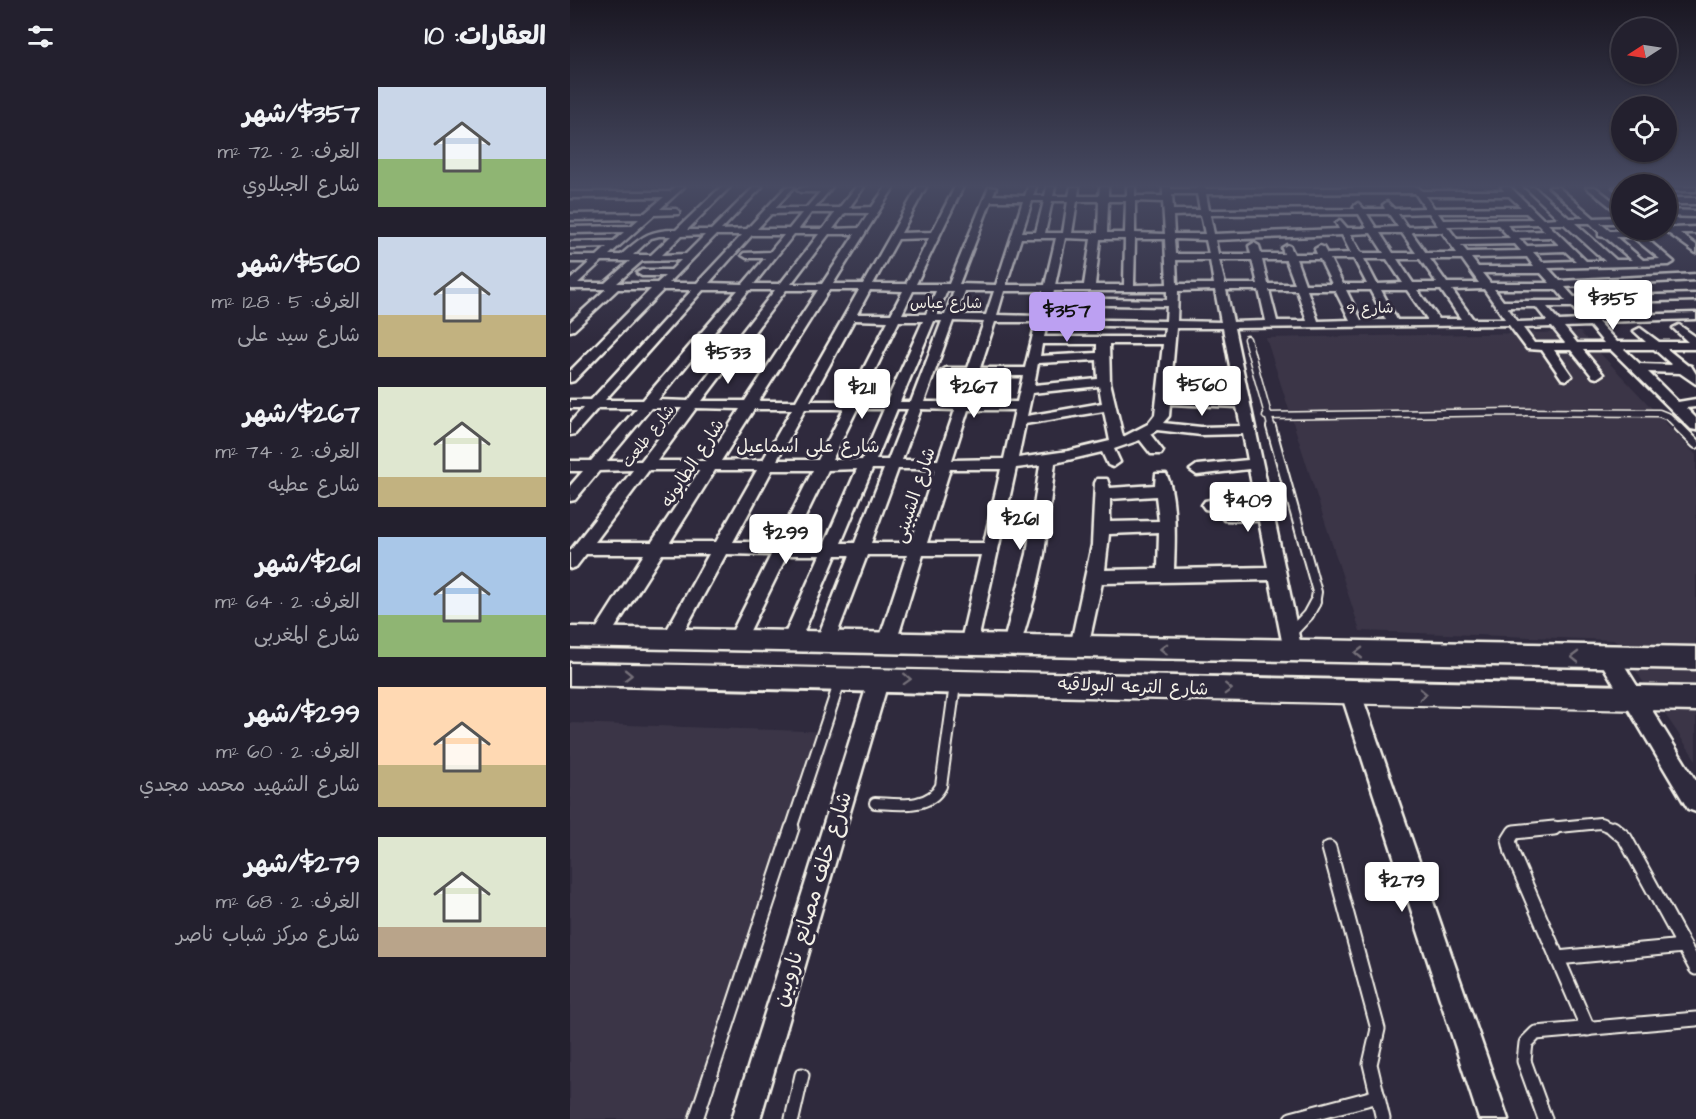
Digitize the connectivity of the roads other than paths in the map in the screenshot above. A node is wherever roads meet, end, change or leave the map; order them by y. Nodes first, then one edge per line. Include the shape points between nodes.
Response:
1 (619, 239) edge
2 (645, 239) edge
3 (672, 239) edge
4 (707, 239) edge
5 (742, 239) edge
6 (786, 239) edge
7 (821, 239) edge
8 (858, 239) edge
9 (893, 239) edge
10 (933, 239) edge
11 (972, 239) edge
12 (1017, 239) edge
13 (1063, 239) edge
14 (1098, 239) edge
15 (1131, 239) edge
16 (1170, 239) edge
17 (1210, 239) edge
18 (1253, 239) edge
19 (1284, 239) edge
20 (1315, 239) edge
21 (1348, 239) edge
22 (1379, 239) edge
23 (1410, 239) edge
24 (1453, 239) edge
25 (1516, 239) edge
26 (1537, 239) edge
27 (1558, 239) edge
28 (1586, 239) edge
29 (1613, 239) edge
30 (1643, 240) edge
31 (1455, 242) junction
32 (614, 244) junction
33 (639, 244) junction
34 (570, 245) edge
35 (755, 245) dead end
36 (781, 245) junction
37 (1521, 245) junction
38 (1567, 248) junction
39 (747, 255) dead end
40 (773, 255) junction
41 (1465, 255) junction
42 (1323, 256) junction
43 (1357, 256) junction
44 (1390, 256) junction
45 (1422, 256) junction
46 (689, 257) junction
47 (1172, 257) junction
48 (1214, 257) junction
49 (1257, 257) junction
50 (1290, 257) junction
51 (599, 258) junction
52 (624, 258) junction
53 (639, 258) junction
54 (653, 258) junction
55 (570, 259) edge
56 (1613, 263) junction
57 (1641, 263) junction
58 (1584, 264) junction
59 (1541, 267) junction
60 (586, 269) junction
61 (570, 270) edge
62 (1476, 270) junction
63 (642, 273) dead end
64 (674, 273) junction
65 (1696, 277) edge
66 (570, 285) edge
67 (1557, 285) junction
68 (612, 286) junction
69 (660, 286) junction
70 (699, 286) junction
71 (747, 286) junction
72 (1489, 286) junction
73 (785, 287) junction
74 (827, 287) junction
75 (867, 287) junction
76 (910, 287) junction
77 (1264, 287) junction
78 (1301, 287) junction
79 (1339, 287) junction
80 (1374, 287) junction
81 (1410, 287) junction
82 (1443, 287) junction
83 (952, 288) junction
84 (1002, 288) junction
85 (1089, 288) junction
86 (1102, 288) junction
87 (1129, 288) junction
88 (1173, 288) junction
89 (1220, 288) junction
90 (1048, 294) junction
91 (1696, 297) edge
92 (1100, 302) junction
93 (1573, 302) junction
94 (1173, 303) junction
95 (1501, 304) junction
96 (1539, 304) junction
97 (1696, 316) edge
98 (850, 317) junction
99 (895, 318) junction
100 (930, 318) junction
101 (949, 318) junction
102 (992, 318) junction
103 (1042, 321) junction
104 (1591, 321) junction
105 (1436, 322) junction
106 (1469, 322) junction
107 (1097, 323) junction
108 (1357, 323) junction
109 (1393, 323) junction
110 (1514, 323) junction
111 (1171, 324) junction
112 (1272, 324) junction
113 (1314, 324) junction
114 (1556, 324) junction
115 (1226, 325) junction
116 (570, 328) edge
117 (1679, 328) dead end
118 (1640, 331) dead end
119 (1247, 339) dead end
120 (1103, 340) junction
121 (1170, 340) junction
122 (1037, 341) junction
123 (1696, 344) edge
124 (1613, 345) junction
125 (1657, 345) junction
126 (1545, 346) junction
127 (1573, 346) junction
128 (1103, 356) junction
129 (1032, 366) junction
130 (1637, 368) junction
131 (1690, 369) edge
132 (946, 372) dead end
133 (973, 372) junction
134 (1596, 374) dead end
135 (1566, 376) dead end
136 (570, 378) edge
137 (1696, 380) edge
138 (1649, 381) junction
139 (1104, 382) junction
140 (1027, 390) junction
141 (1163, 400) junction
142 (1242, 403) junction
143 (1696, 403) edge
144 (570, 404) edge
145 (595, 404) junction
146 (647, 404) junction
147 (694, 404) junction
148 (751, 405) junction
149 (803, 405) junction
150 (852, 405) junction
151 (892, 406) junction
152 (915, 406) junction
153 (962, 406) junction
154 (1108, 406) junction
155 (1675, 406) junction
156 (1021, 414) junction
157 (1266, 416) junction
158 (1696, 426) edge
159 (1178, 429) junction
160 (1248, 429) junction
161 (1149, 430) junction
162 (570, 431) edge
163 (1696, 444) edge
164 (1112, 445) junction
165 (1182, 445) dead end
166 (1156, 451) dead end
167 (1048, 460) junction
168 (1113, 462) dead end
169 (1010, 464) junction
170 (1255, 464) junction
171 (646, 465) junction
172 (712, 465) junction
173 (769, 465) junction
174 (823, 465) junction
175 (866, 465) junction
176 (892, 465) junction
177 (942, 465) junction
178 (570, 466) edge
179 (597, 466) junction
180 (1197, 470) dead end
181 (570, 496) edge
182 (1210, 505) dead end
183 (1264, 508) junction
184 (1229, 516) dead end
185 (1167, 526) junction
186 (1103, 528) junction
187 (582, 548) junction
188 (658, 548) junction
189 (722, 548) junction
190 (782, 548) junction
191 (831, 548) junction
192 (861, 548) junction
193 (916, 548) junction
194 (991, 549) junction
195 (570, 563) edge
196 (1278, 573) junction
197 (1166, 575) junction
198 (1096, 577) junction
199 (570, 637) edge
200 (600, 637) junction
201 (672, 637) junction
202 (737, 640) junction
203 (791, 641) junction
204 (825, 642) junction
205 (887, 643) junction
206 (1291, 643) junction
207 (969, 645) junction
208 (1012, 645) junction
209 (1079, 647) junction
210 (1609, 658) junction
211 (1696, 658) edge
212 (570, 674) edge
213 (842, 678) junction
214 (879, 679) junction
215 (955, 681) junction
216 (1351, 693) junction
217 (1632, 699) junction
218 (1696, 699) edge
219 (1696, 801) edge
220 (875, 803) dead end
221 (1329, 848) dead end
222 (1684, 946) junction
223 (1557, 958) junction
224 (1696, 968) edge
225 (1696, 1019) edge
226 (1588, 1029) junction
227 (802, 1075) dead end
228 (1378, 1096) junction
229 (696, 1119) edge
230 (746, 1119) edge
231 (792, 1119) edge
232 (1291, 1119) edge
233 (1383, 1119) edge
234 (1493, 1119) edge
235 (1545, 1119) edge

1 - 32 street
2 - 33 street
3 - 54 street
4 - 46 street
5 - 70 street
6 - 36 street
7 - 73 street, شارع طلعت
8 - 74 street, شارع الطابونه
9 - 75 street
10 - 76 street
11 - 83 street
12 - 84 street, شارع الشبينى
13 - 90 street
14 - 85 street
15 - 87 street
16 - 47 street
17 - 48 street
18 - 49 street
19 - 50 street
20 - 42 street
21 - 43 street
22 - 44 street
23 - 45 street
24 - 31 street
25 - 37 street
26 - 37 street
27 - 38 street
28 - 56 street
29 - 57 street
30 - 57 street via 1669,262
31 - 37 street
31 - 41 street
32 - 33 street
32 - 34 street
32 - 51 street
33 - 52 street
35 - 36 street
36 - 40 street
37 - 38 street
37 - 41 street
37 - 59 street
38 - 58 street
39 - 40 street
40 - 71 street
41 - 45 street
41 - 62 street
42 - 43 street
42 - 50 street
42 - 79 street
43 - 44 street
43 - 80 street
44 - 45 street
44 - 81 street
45 - 82 street
46 - 54 street
46 - 64 street
47 - 48 street
47 - 88 street
48 - 49 street
48 - 89 street
49 - 50 street
49 - 77 street
50 - 78 street
51 - 52 street
51 - 55 street
51 - 60 street
52 - 53 street
53 - 54 street
53 - 68 street
56 - 57 street
56 - 58 street
58 - 59 street
59 - 62 street
59 - 67 street
60 - 61 street
60 - 66 street
62 - 72 street
63 - 64 street
64 - 69 street
65 - 67 street
66 - 68 street
67 - 72 street
67 - 93 street
68 - 69 street
68 - 116 street
69 - 70 street
69 - 136 street
70 - 71 street
70 - 145 street
71 - 73 street
71 - 146 street
72 - 82 street
72 - 95 street
73 - 74 street
73 - 147 street, شارع طلعت
74 - 75 street
74 - 148 street, شارع الطابونه
75 - 76 street
75 - 98 street
76 - 83 street
76 - 99 street
77 - 78 street
77 - 89 street
77 - 112 street
78 - 79 street
78 - 113 street
79 - 80 street
79 - 108 street
80 - 81 street
80 - 109 street
81 - 82 street
81 - 105 street
82 - 106 street
83 - 84 street
83 - 100 street
83 - 101 street
84 - 90 street
84 - 102 street, شارع الشبينى
85 - 86 street
85 - 90 street
86 - 87 street
86 - 92 street
87 - 88 street
88 - 89 street
88 - 94 street
89 - 115 street
90 - 92 street
90 - 103 street
91 - 93 street
92 - 94 street
92 - 107 street
93 - 96 street
93 - 104 street
94 - 111 street
95 - 96 street
95 - 110 street
96 - 114 street
97 - 104 street, شارع 9
98 - 99 street, شارع عباس
98 - 149 street
99 - 100 street, شارع عباس
99 - 150 street
100 - 101 street, شارع عباس
100 - 151 street
101 - 102 street, شارع عباس
101 - 152 street
102 - 103 street, شارع عباس
102 - 133 street, شارع الشبينى
103 - 107 street, شارع عباس
103 - 122 street
104 - 114 street, شارع 9
104 - 124 street
105 - 106 street, شارع 9
105 - 109 street, شارع 9
106 - 110 street, شارع 9
107 - 111 street, شارع 9
108 - 109 street, شارع 9
108 - 113 street, شارع 9
110 - 114 street, شارع 9
110 - 126 street via 1531,346
111 - 115 street, شارع 9
111 - 121 street
112 - 113 street, شارع 9
112 - 115 street, شارع 9
114 - 127 street
115 - 142 street
117 - 123 street
118 - 125 street
119 - 157 lane
120 - 121 street
120 - 122 street
120 - 128 street
121 - 141 street
122 - 129 street
123 - 125 street
124 - 125 street
124 - 127 street
124 - 130 street
125 - 131 street
126 - 127 street
126 - 135 street
127 - 134 street
128 - 129 street
128 - 139 street
129 - 133 street
129 - 140 street
130 - 131 street
130 - 138 street
131 - 137 street
132 - 133 street
133 - 153 street, شارع الشبينى
137 - 138 street
138 - 155 street
139 - 140 street
139 - 154 street
140 - 156 street
141 - 142 street
141 - 161 street via 1162,417
142 - 160 street
143 - 155 street
144 - 145 street
145 - 146 street
145 - 162 street
146 - 147 street
146 - 179 street
147 - 148 street
147 - 171 street, شارع طلعت
148 - 149 street
148 - 172 street, شارع الطابونه
149 - 150 street
149 - 173 street
150 - 151 street
150 - 174 street
151 - 152 street
151 - 175 street
152 - 153 street
152 - 176 street
153 - 156 street
153 - 177 street, شارع الشبينى
154 - 156 street
154 - 164 street
155 - 158 street
156 - 169 street
157 - 163 lane via 1659,413 1669,417
157 - 206 lane via 1317,592 1312,610
159 - 160 street
159 - 161 street
159 - 165 street
160 - 170 street
161 - 164 street, شارع على اسماعيل
161 - 166 street
164 - 167 street, شارع على اسماعيل
164 - 168 street
167 - 169 street, شارع على اسماعيل
167 - 208 street via 1039,544
169 - 177 street, شارع على اسماعيل
169 - 194 street
170 - 180 street
170 - 183 street
171 - 172 street, شارع على اسماعيل
171 - 179 street, شارع على اسماعيل
171 - 187 street, شارع طلعت
172 - 173 street, شارع على اسماعيل
172 - 188 street, شارع الطابونه
173 - 174 street, شارع على اسماعيل
173 - 189 street
174 - 175 street, شارع على اسماعيل
174 - 190 street
175 - 176 street, شارع على اسماعيل
175 - 191 street
176 - 177 street, شارع على اسماعيل
176 - 192 street
177 - 193 street, شارع الشبينى
178 - 179 street, شارع على اسماعيل
179 - 181 street
182 - 183 street
183 - 184 street
183 - 196 street
185 - 186 street
185 - 186 street via 1162,483 1102,488
185 - 197 street
186 - 198 street
187 - 188 street
187 - 195 street, شارع طلعت
188 - 189 street
188 - 200 street, شارع الطابونه
189 - 190 street
189 - 201 street
190 - 191 street
190 - 202 street
191 - 192 street
191 - 203 street
192 - 193 street
192 - 204 street
193 - 194 street
193 - 205 street, شارع الشبينى
194 - 207 street
196 - 197 street
196 - 206 street
197 - 198 street
198 - 209 street
199 - 200 street, شارع الترعه البولاقيه
200 - 201 street, شارع الترعه البولاقيه
201 - 202 street, شارع الترعه البولاقيه
202 - 203 street, شارع الترعه البولاقيه
203 - 204 street, شارع الترعه البولاقيه
204 - 205 street, شارع الترعه البولاقيه
205 - 207 street, شارع الترعه البولاقيه
206 -> 209 street, شارع الترعه البولاقيه
210 -> 206 street, شارع الترعه البولاقيه
207 - 208 street, شارع الترعه البولاقيه
208 - 209 street, شارع الترعه البولاقيه
210 - 211 street, شارع الترعه البولاقيه
210 - 217 street
212 -> 213 street, شارع الترعه البولاقيه
213 - 214 street, شارع الترعه البولاقيه
213 - 229 lane
214 -> 215 street, شارع الترعه البولاقيه
214 - 230 street, شارع خلف مصانع ناروبين
215 -> 216 street, شارع الترعه البولاقيه
215 - 220 lane via 938,794 925,802
216 -> 217 street, شارع الترعه البولاقيه
216 - 234 street
217 - 218 street, شارع الترعه البولاقيه
217 - 219 street
221 - 228 lane via 1378,1029 1378,1042 1370,1058
222 - 223 lane
222 - 223 lane via 1625,838 1613,828 1600,823 1514,831 1509,840 1512,853
222 - 224 lane
223 - 226 lane
225 - 226 lane
226 - 235 lane via 1536,1033 1526,1043 1524,1061
227 - 231 lane
228 - 232 lane
228 - 233 lane

